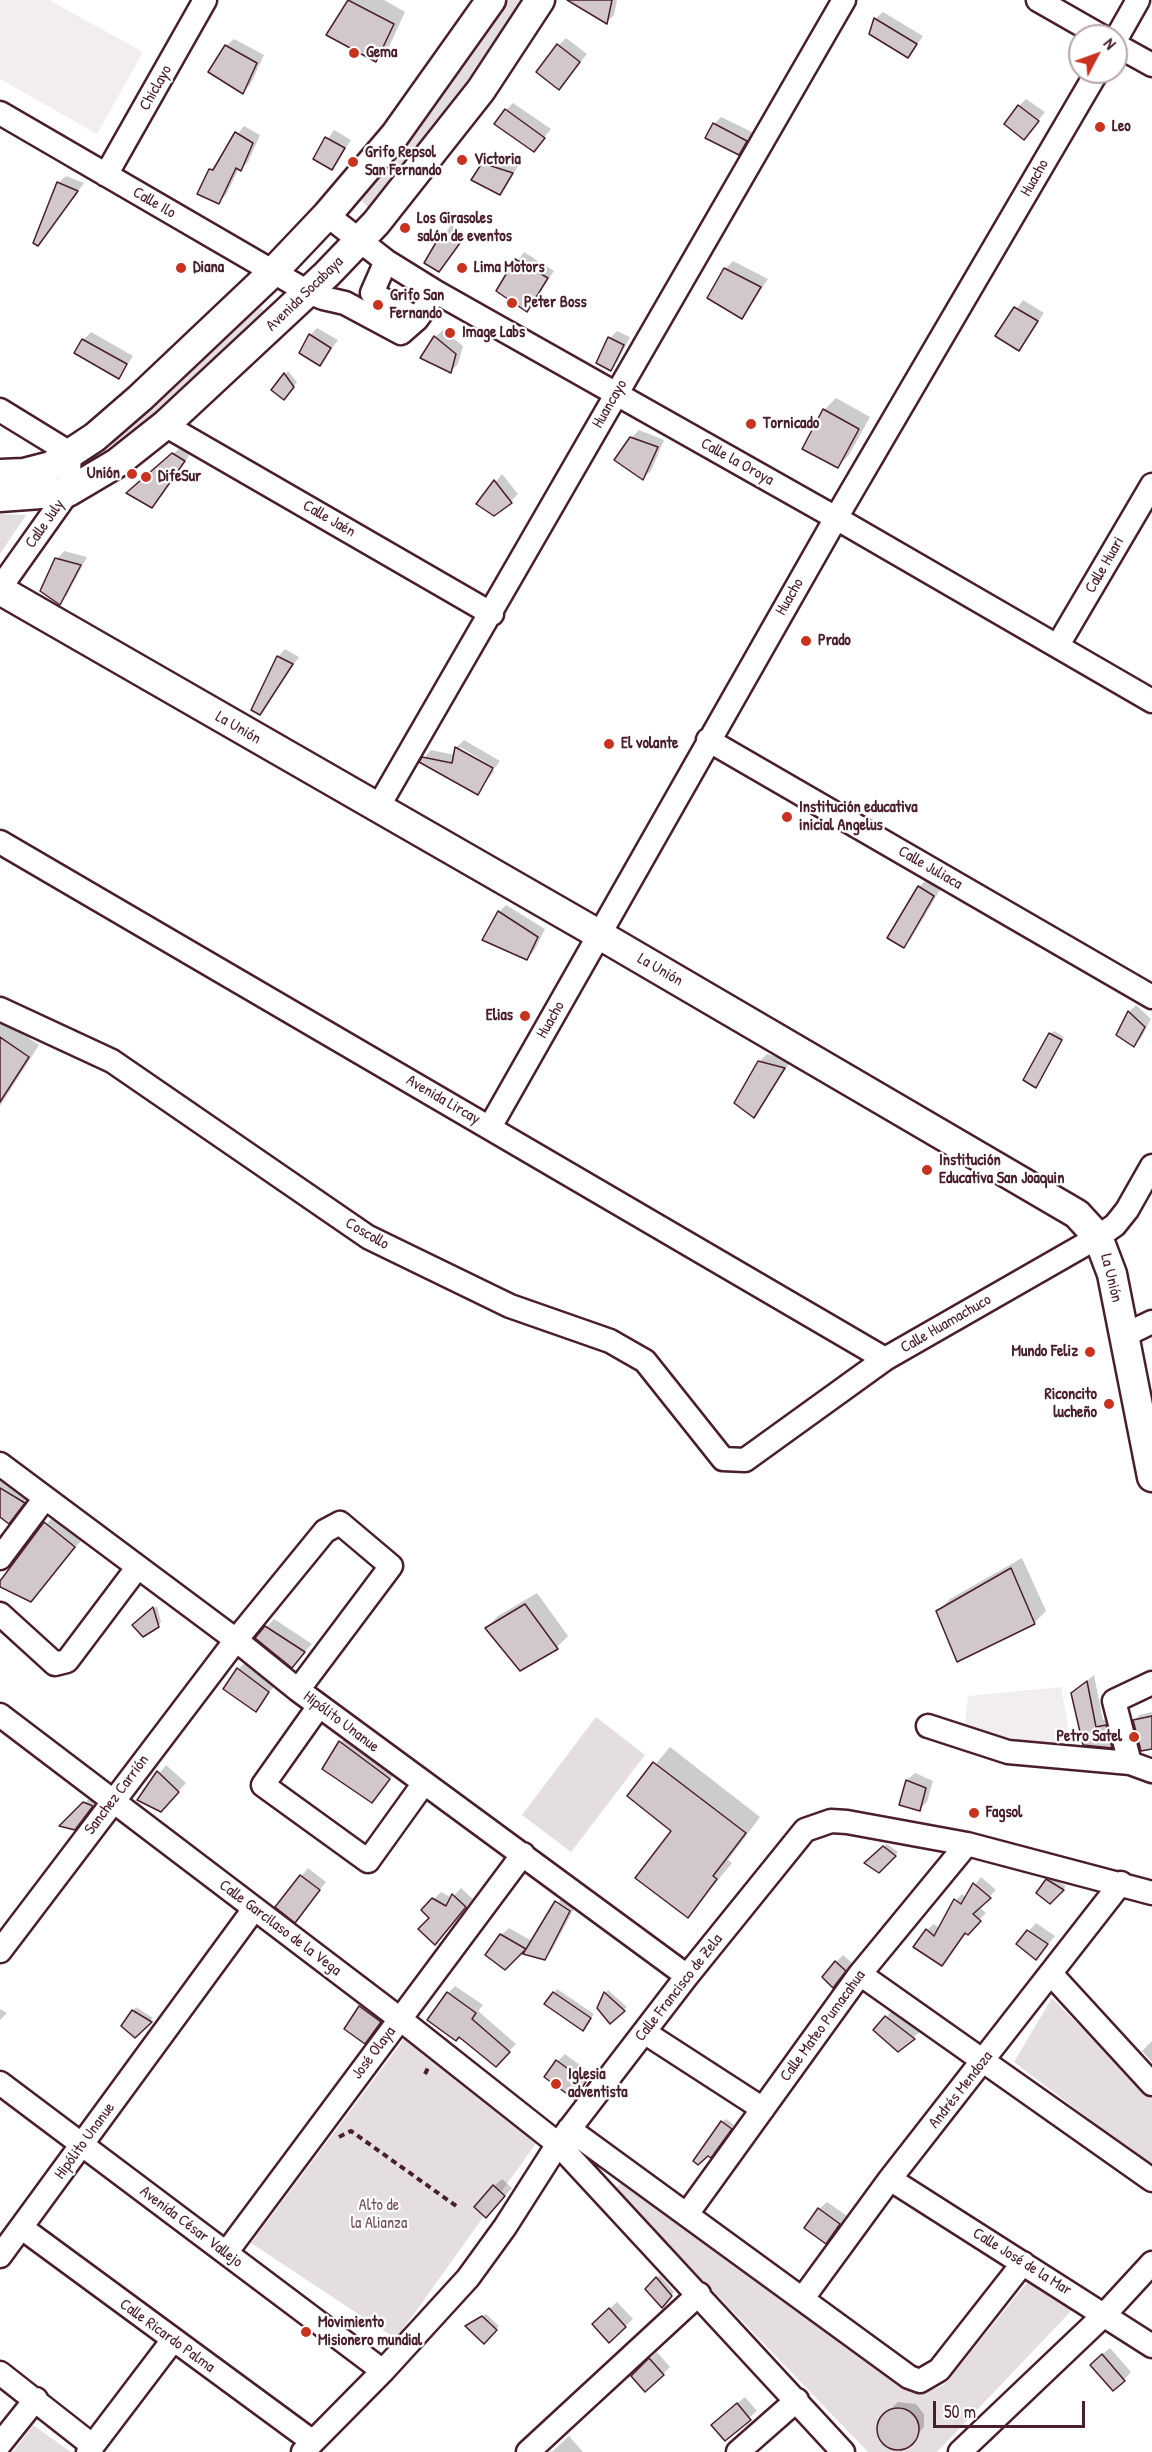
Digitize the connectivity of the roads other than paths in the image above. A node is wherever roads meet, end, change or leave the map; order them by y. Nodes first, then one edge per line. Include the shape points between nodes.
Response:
1 (205, 0) edge
2 (490, 0) edge
3 (540, 0) edge
4 (844, 0) edge
5 (1038, 0) edge
6 (1138, 0) edge
7 (1080, 24) edge
8 (1124, 24) edge
9 (1128, 52) edge
10 (1152, 65) edge
11 (1090, 84) edge
12 (0, 113) edge
13 (106, 175) junction
14 (327, 215) junction
15 (359, 241) junction
16 (386, 261) junction
17 (273, 272) junction
18 (308, 292) junction
19 (436, 292) junction
20 (417, 319) junction
21 (615, 393) junction
22 (0, 411) edge
23 (165, 425) junction
24 (70, 453) junction
25 (0, 474) edge
26 (1152, 485) edge
27 (68, 492) junction
28 (0, 497) edge
29 (836, 518) junction
30 (0, 589) edge
31 (492, 614) junction
32 (1058, 645) junction
33 (1152, 701) edge
34 (708, 740) junction
35 (377, 809) junction
36 (0, 842) edge
37 (600, 935) junction
38 (1152, 997) edge
39 (0, 1009) edge
40 (490, 1127) junction
41 (1152, 1166) edge
42 (1098, 1237) junction
43 (1152, 1322) edge
44 (1123, 1336) junction
45 (885, 1359) junction
46 (723, 1459) joint
47 (0, 1464) edge
48 (1152, 1477) edge
49 (45, 1498) junction
50 (0, 1558) edge
51 (137, 1568) junction
52 (0, 1614) edge
53 (236, 1640) junction
54 (1152, 1683) edge
55 (298, 1690) junction
56 (319, 1706) junction
57 (0, 1714) edge
58 (928, 1726) dead end
59 (1130, 1763) junction
60 (1152, 1772) edge
61 (424, 1783) junction
62 (112, 1801) junction
63 (968, 1844) junction
64 (523, 1854) junction
65 (1121, 1883) junction
66 (1152, 1893) edge
67 (1152, 1904) edge
68 (254, 1909) junction
69 (0, 1951) edge
70 (860, 1974) junction
71 (1052, 1975) junction
72 (687, 1976) junction
73 (400, 2019) junction
74 (644, 2032) junction
75 (983, 2061) junction
76 (0, 2083) edge
77 (1152, 2084) edge
78 (763, 2109) junction
79 (563, 2137) junction
80 (83, 2145) junction
81 (891, 2179) junction
82 (1152, 2180) edge
83 (687, 2214) junction
84 (22, 2228) junction
85 (226, 2253) junction
86 (0, 2256) edge
87 (1023, 2263) junction
88 (1152, 2263) edge
89 (699, 2294) junction
90 (803, 2298) junction
91 (1105, 2314) junction
92 (173, 2340) junction
93 (1152, 2346) edge
94 (383, 2371) junction
95 (0, 2373) edge
96 (36, 2399) junction
97 (797, 2400) junction
98 (0, 2444) edge
99 (308, 2447) edge
100 (90, 2449) edge
101 (528, 2452) edge
102 (738, 2452) edge
103 (843, 2452) edge
104 (960, 2452) edge

1 - 13 street, Chiclayo
2 - 14 main road via 395,135
3 - 15 main road, Avenida Socabaya via 460,118
4 - 21 street, Huancayo
5 - 7 street
6 - 8 street
9 - 10 street
11 - 29 street, Huacho
12 - 13 street, Calle Ilo
13 - 17 street, Calle Ilo
14 - 15 street, Calle la Oroya
14 - 17 main road
15 - 16 street, Calle la Oroya
15 - 18 main road, Avenida Socabaya
16 - 19 street, Calle la Oroya
16 - 20 street via 372,293
17 - 18 street, Calle Ilo
17 - 24 main road via 111,425
18 - 20 street, Calle Ilo via 345,303 401,333
18 - 23 main road, Avenida Socabaya
19 - 20 street
19 - 21 street, Calle la Oroya
21 - 29 street, Calle la Oroya
21 - 31 street, Huancayo
22 - 24 street
23 - 27 main road, Avenida Socabaya via 117,463
23 - 31 street, Calle Jaén
24 - 25 main road via 51,466
24 - 27 street, Calle July
26 - 32 street, Calle Huari
27 - 28 main road, Avenida Socabaya
27 - 30 street, Calle July
29 - 32 street, Calle la Oroya
29 - 34 street, Huacho
30 - 35 main road, La Unión
31 - 35 street, Huancayo
32 - 33 street, Calle la Oroya
34 - 37 street, Huacho
34 - 38 street, Calle Juliaca
35 - 37 main road, La Unión
36 - 40 street, Avenida Lircay
37 - 40 street, Huacho
37 - 42 main road, La Unión via 1053,1198 1077,1214
39 - 46 street, Coscollo via 112,1061 368,1237 510,1306 610,1341 645,1362
40 - 45 street, Avenida Lircay
41 - 42 street, Calle Huamachuco via 1127,1210
42 - 44 main road, La Unión via 1112,1274
42 - 45 street, Calle Huamachuco
43 - 44 street
44 - 48 main road, La Unión
45 - 46 street, Calle Huamachuco via 745,1460
47 - 49 street, Hipólito Unanue
49 - 50 street
49 - 51 street, Hipólito Unanue
51 - 52 street via 67,1661 55,1664
51 - 53 street, Hipólito Unanue
53 - 55 street, Hipólito Unanue
53 - 55 street, Sanchez Carrión via 325,1531 340,1523 391,1566
53 - 62 street, Sanchez Carrión
54 - 59 street via 1114,1701
55 - 56 street, Hipólito Unanue
56 - 61 street, Hipólito Unanue
56 - 61 street via 263,1785 368,1861
57 - 62 street, Calle Garcilaso de la Vega
58 - 59 street via 1008,1752
59 - 60 street
61 - 64 street, Hipólito Unanue
62 - 68 street, Calle Garcilaso de la Vega
62 - 69 street, Sanchez Carrión
63 - 65 street, Calle Francisco de Zela
63 - 70 street, Calle Mateo Pumacahua
63 - 72 street, Calle Francisco de Zela via 848,1822 819,1823 793,1843
64 - 72 street, Hipólito Unanue
64 - 73 street, José Olaya
65 - 66 street, Calle Francisco de Zela
65 - 67 street, Calle Francisco de Zela
65 - 71 street, Andrés Mendoza
68 - 73 street, Calle Garcilaso de la Vega
68 - 80 street, Hipólito Unanue
70 - 75 street
70 - 78 street, Calle Mateo Pumacahua
71 - 75 street, Andrés Mendoza
71 - 77 street
72 - 74 street, Calle Francisco de Zela
73 - 79 street, Calle Garcilaso de la Vega
73 - 85 street, José Olaya
74 - 78 street
74 - 79 street, Calle Francisco de Zela
75 - 81 street, Andrés Mendoza
75 - 82 street
76 - 80 street, Avenida César Vallejo
78 - 83 street, Calle Mateo Pumacahua
79 - 83 street
79 - 89 street
79 - 94 street, Calle Francisco de Zela via 468,2278
80 - 84 street, Hipólito Unanue
80 - 85 street, Avenida César Vallejo
81 - 87 street, Calle José de la Mar
81 - 90 street, Andrés Mendoza
83 - 90 street
84 - 86 street, Hipólito Unanue
84 - 92 street, Calle Ricardo Palma
85 - 94 street, Avenida César Vallejo
87 - 90 street via 939,2370 920,2381 909,2377
87 - 91 street, Calle José de la Mar
88 - 91 street
89 - 97 street
89 - 101 street
91 - 93 street, Calle José de la Mar
91 - 104 street
92 - 99 street, Calle Ricardo Palma
92 - 100 street
94 - 99 street, Calle Francisco de Zela
95 - 96 street
96 - 98 street
96 - 100 street
97 - 102 street
97 - 103 street

